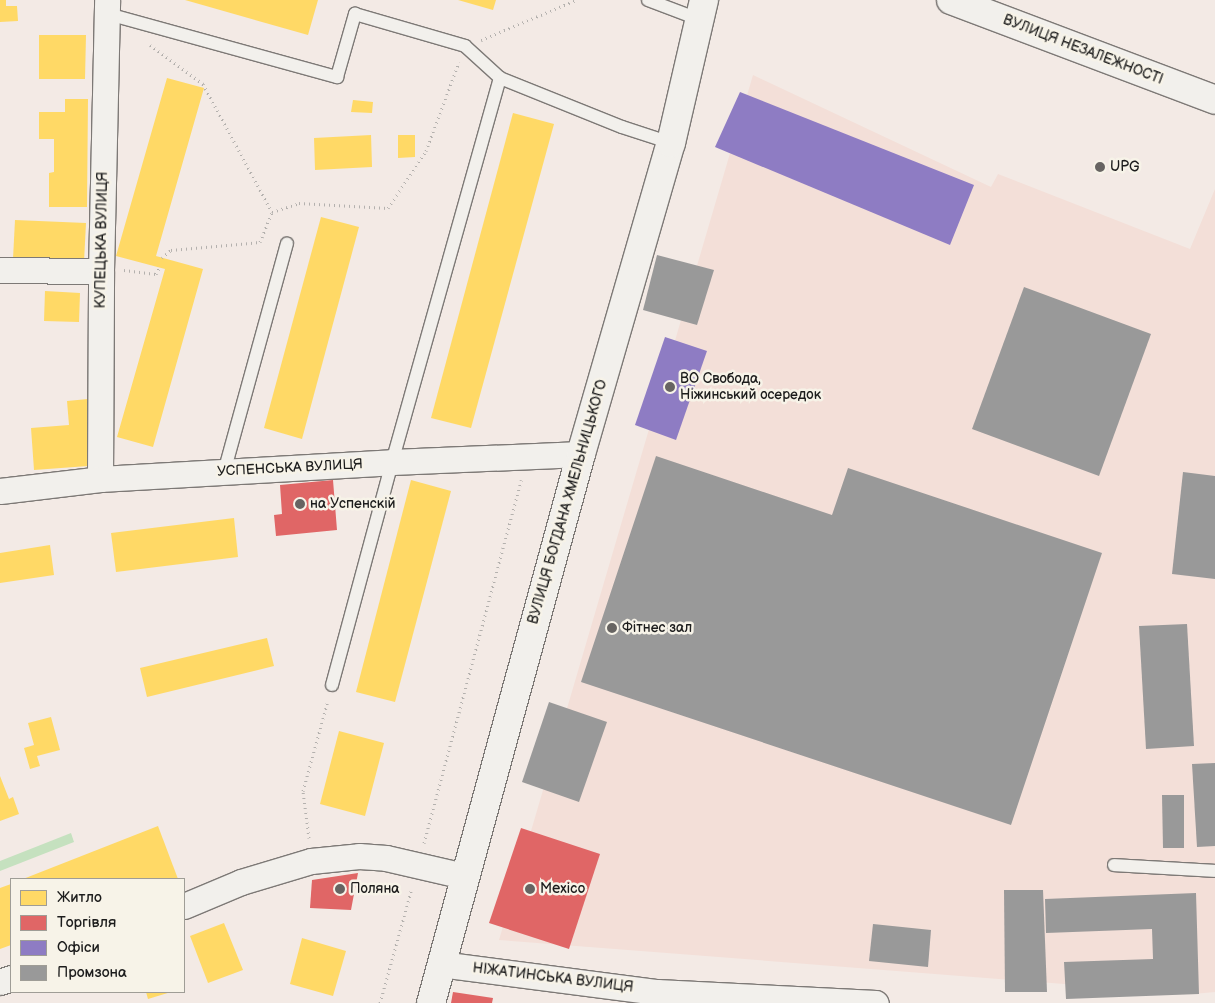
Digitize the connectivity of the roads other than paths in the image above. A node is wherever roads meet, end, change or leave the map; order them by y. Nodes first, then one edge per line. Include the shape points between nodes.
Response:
1 (648, 0) edge
2 (951, 0) edge
3 (107, 7) edge
4 (701, 10) edge
5 (500, 78) junction
6 (1215, 100) edge
7 (671, 143) junction
8 (287, 244) dead end
9 (0, 270) edge
10 (101, 271) junction
11 (581, 454) junction
12 (392, 462) junction
13 (224, 472) junction
14 (100, 479) junction
15 (0, 491) edge
16 (332, 685) road end
17 (1114, 865) dead end
18 (1215, 870) edge
19 (464, 876) junction
20 (185, 906) edge
21 (440, 964) junction
22 (660, 998) edge
23 (431, 1003) edge
24 (876, 1003) edge

1 - 4 lane
2 - 6 street, ВУЛИЦЯ НЕЗАЛЕЖНОСТІ
3 - 5 lane via 337,77 355,14 465,46
3 - 10 street, КУПЕЦЬКА ВУЛИЦЯ
4 - 7 street, ВУЛИЦЯ БОГДАНА ХМЕЛЬНИЦЬКОГО
5 - 7 lane
5 - 12 lane
7 - 11 street, ВУЛИЦЯ БОГДАНА ХМЕЛЬНИЦЬКОГО
8 - 13 lane
9 - 10 street
10 - 14 street, КУПЕЦЬКА ВУЛИЦЯ
11 - 12 street, УСПЕНСЬКА ВУЛИЦЯ
11 - 19 street, ВУЛИЦЯ БОГДАНА ХМЕЛЬНИЦЬКОГО
12 - 13 street, УСПЕНСЬКА ВУЛИЦЯ
12 - 16 lane
13 - 14 street, УСПЕНСЬКА ВУЛИЦЯ
14 - 15 street, УСПЕНСЬКА ВУЛИЦЯ
17 - 18 lane
19 - 20 street via 386,858 359,856 311,861 241,882
19 - 21 street, ВУЛИЦЯ БОГДАНА ХМЕЛЬНИЦЬКОГО
21 - 22 street, НІЖАТИНСЬКА ВУЛИЦЯ
21 - 23 street, ВУЛИЦЯ БОГДАНА ХМЕЛЬНИЦЬКОГО
22 - 24 street, НІЖАТИНСЬКА ВУЛИЦЯ

